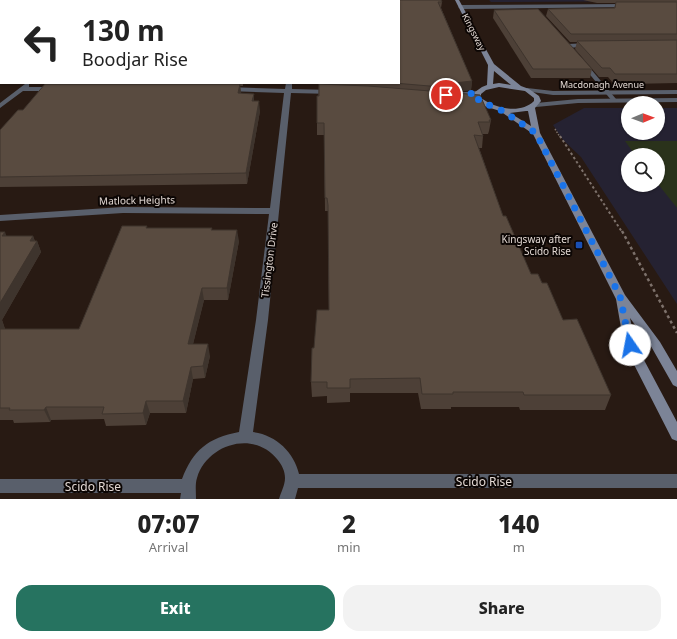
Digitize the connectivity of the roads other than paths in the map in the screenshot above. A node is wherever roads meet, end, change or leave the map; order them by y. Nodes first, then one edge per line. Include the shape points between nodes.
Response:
1 (457, 0) edge
2 (620, 6) junction
3 (462, 9) junction
4 (534, 9) junction
5 (625, 10) junction
6 (541, 16) edge
7 (563, 40) edge
8 (599, 45) edge
9 (568, 46) junction
10 (573, 52) edge
11 (578, 57) edge
12 (491, 65) junction
13 (27, 84) edge
14 (490, 86) junction
15 (289, 87) edge
16 (519, 88) junction
17 (23, 89) junction
18 (62, 89) edge
19 (218, 89) edge
20 (527, 90) junction
21 (677, 92) edge
22 (344, 93) edge
23 (477, 93) junction
24 (608, 93) junction
25 (614, 100) junction
26 (677, 100) edge
27 (482, 102) junction
28 (0, 106) edge
29 (533, 107) junction
30 (501, 110) junction
31 (536, 133) junction
32 (274, 212) junction
33 (0, 218) edge
34 (620, 296) junction
35 (677, 382) edge
36 (677, 434) edge
37 (245, 437) junction
38 (292, 481) junction
39 (677, 481) edge
40 (0, 486) edge
41 (187, 492) edge
42 (287, 499) edge

1 - 3 main road, Kingsway
2 - 4 street
2 - 5 street
2 - 5 street via 633,8
3 - 4 street
3 - 12 main road, Kingsway
4 - 5 street
4 - 6 street
7 - 9 street
8 - 9 street
9 - 10 street
11 - 24 street
12 - 14 main road
12 - 16 main road, Kingsway
13 - 17 street
14 - 16 main road, Kingsway
14 - 23 main road
15 - 19 street
15 - 22 street
15 - 32 street, Tissington Drive
16 - 20 main road, Kingsway
17 - 18 street
17 - 28 street
20 - 24 street, Macdonagh Avenue via 553,93
20 - 29 main road via 537,97 538,101
21 - 24 street, Macdonagh Avenue
23 - 27 main road via 478,99
23 - 27 street via 445,97
24 - 25 street
25 - 26 street, Macdonagh Avenue
25 - 29 street, Macdonagh Avenue via 559,102
27 - 30 main road
29 - 30 main road
29 - 31 main road
30 - 31 main road
31 - 34 main road
32 - 33 street, Matlock Heights via 123,210
32 - 37 street, Tissington Drive
34 - 35 main road via 656,345
34 - 36 main road via 630,345
37 - 38 street via 260,439 284,454 290,467
37 - 41 street via 228,439 200,457 190,470
38 - 39 street, Scido Rise
38 - 42 street
40 - 41 street, Scido Rise

